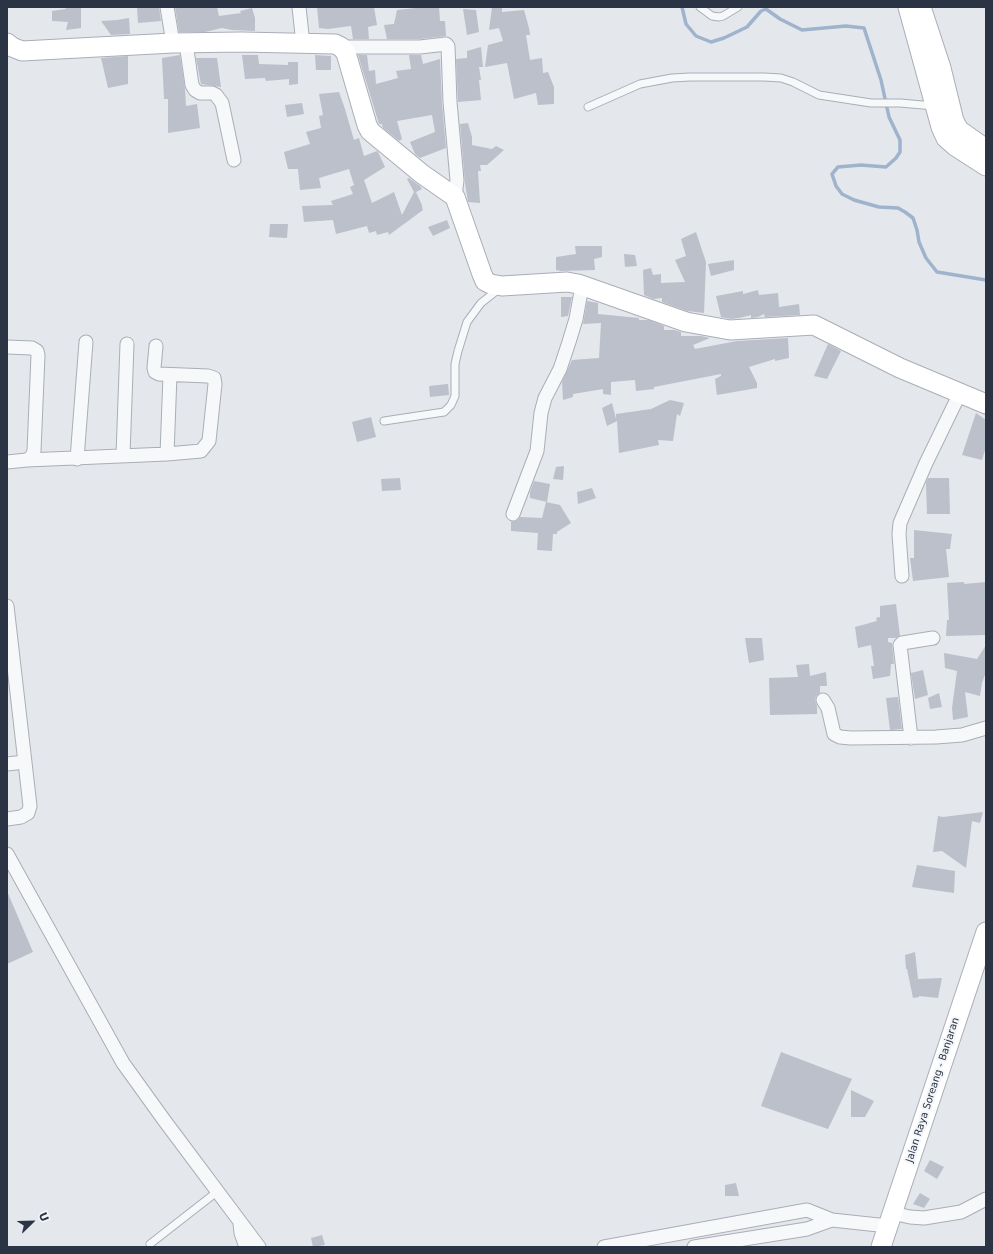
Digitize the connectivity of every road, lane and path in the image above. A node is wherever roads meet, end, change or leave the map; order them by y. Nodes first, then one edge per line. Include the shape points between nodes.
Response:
1 (167, 7) edge
2 (299, 7) edge
3 (700, 7) edge
4 (738, 7) edge
5 (908, 7) edge
6 (921, 7) edge
7 (7, 43) edge
8 (180, 43) junction
9 (303, 44) junction
10 (341, 47) junction
11 (936, 106) junction
12 (588, 107) dead end
13 (986, 149) edge
14 (234, 160) dead end
15 (986, 166) edge
16 (455, 197) junction
17 (502, 286) junction
18 (582, 286) junction
19 (86, 342) dead end
20 (127, 344) dead end
21 (156, 346) dead end
22 (7, 347) edge
23 (170, 374) junction
24 (960, 393) junction
25 (986, 404) edge
26 (384, 421) dead end
27 (167, 454) junction
28 (123, 455) junction
29 (77, 459) junction
30 (27, 460) junction
31 (7, 462) edge
32 (513, 514) dead end
33 (902, 576) dead end
34 (7, 606) edge
35 (8, 624) edge
36 (933, 638) dead end
37 (10, 668) edge
38 (824, 700) dead end
39 (13, 710) edge
40 (986, 728) edge
41 (911, 738) junction
42 (25, 762) junction
43 (7, 764) edge
44 (7, 819) edge
45 (7, 854) edge
46 (986, 932) edge
47 (218, 1191) junction
48 (986, 1198) edge
49 (890, 1219) junction
50 (832, 1220) junction
51 (241, 1221) junction
52 (688, 1232) junction
53 (150, 1244) dead end
54 (246, 1247) edge
55 (259, 1247) edge
56 (604, 1247) edge
57 (691, 1247) edge
58 (694, 1247) edge
59 (881, 1247) edge

1 - 8 street
2 - 9 street
3 - 4 lane via 712,16 719,17
5 - 11 street
6 - 13 street via 941,68 954,120 962,133
7 - 8 street via 22,51
8 - 9 street
8 - 14 street via 195,90 200,93 212,93 222,102
9 - 10 street via 335,44
10 - 16 street via 346,53 370,131 422,174
10 - 16 street via 420,47 446,44 448,46 457,180
11 - 12 lane via 871,104 819,95 781,78 690,76 640,84
11 - 15 street via 946,138
16 - 17 street via 485,281
17 - 18 street via 567,282
17 - 26 lane via 481,303 467,322 455,364 454,396 451,404 444,412
18 - 24 street via 686,322 730,330 814,325 892,364
18 - 32 street via 569,342 560,369 545,398 537,451
19 - 29 street
20 - 28 street
21 - 23 street via 155,372
22 - 30 street via 32,348 38,356 34,451
23 - 27 street
23 - 27 street via 208,376 214,378 215,384 207,445 201,451
24 - 25 street
24 - 33 street via 900,523
27 - 28 street
28 - 29 street
29 - 30 street
30 - 31 street
34 - 35 street
35 - 37 street
36 - 41 street via 900,645
37 - 39 street
38 - 41 street via 836,736
39 - 42 street
40 - 41 street via 962,735
42 - 43 street
42 - 44 street via 30,810 21,817
45 - 47 street via 123,1062
46 - 49 street, Jalan Raya Soreang - Banjaran
47 - 51 street
47 - 53 lane
48 - 49 street via 961,1212 924,1218
49 - 50 street
49 - 59 street, Jalan Raya Soreang - Banjaran
50 - 52 street via 807,1210
50 - 58 street via 807,1229
51 - 54 street via 241,1233
51 - 55 street
52 - 56 street
52 - 57 street

